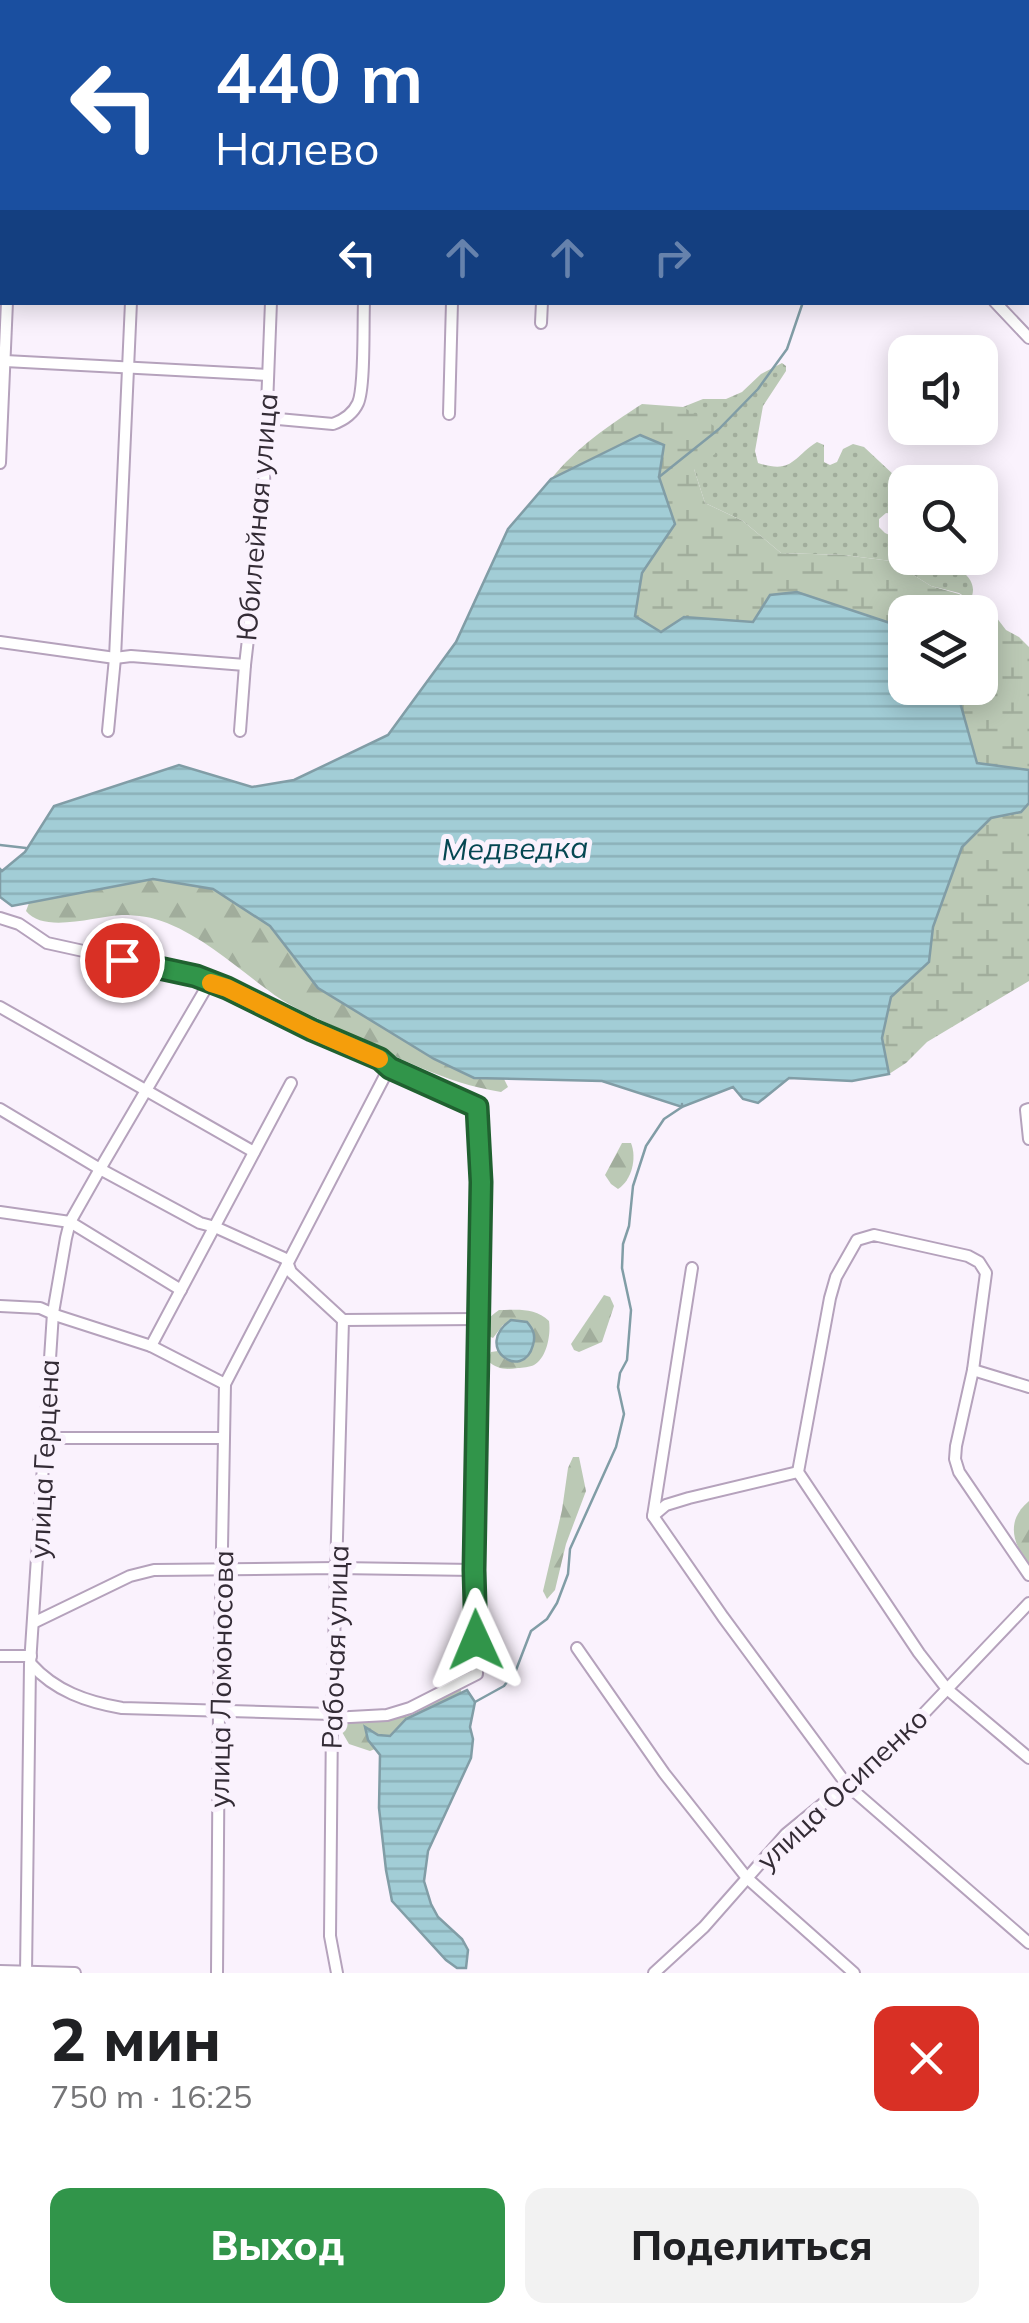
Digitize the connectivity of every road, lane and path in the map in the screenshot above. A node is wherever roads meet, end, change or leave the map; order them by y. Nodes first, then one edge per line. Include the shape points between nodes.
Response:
1 (7, 305) edge
2 (131, 305) edge
3 (271, 305) edge
4 (364, 305) edge
5 (452, 305) edge
6 (542, 305) edge
7 (998, 305) edge
8 (541, 323) dead end
9 (1029, 338) edge
10 (5, 361) junction
11 (129, 368) junction
12 (268, 375) junction
13 (449, 414) dead end
14 (267, 418) junction
15 (0, 455) edge
16 (0, 463) edge
17 (0, 642) edge
18 (115, 658) junction
19 (245, 665) junction
20 (108, 731) dead end
21 (240, 731) dead end
22 (0, 918) edge
23 (208, 982) junction
24 (0, 1007) edge
25 (390, 1068) junction
26 (292, 1083) dead end
27 (146, 1090) junction
28 (0, 1109) edge
29 (1028, 1110) edge
30 (1029, 1139) edge
31 (254, 1152) junction
32 (100, 1169) junction
33 (0, 1212) edge
34 (70, 1222) junction
35 (215, 1228) junction
36 (288, 1266) junction
37 (692, 1268) dead end
38 (181, 1290) junction
39 (0, 1306) edge
40 (53, 1314) junction
41 (344, 1320) junction
42 (478, 1320) junction
43 (151, 1346) junction
44 (974, 1370) junction
45 (225, 1384) junction
46 (1029, 1387) edge
47 (44, 1438) junction
48 (224, 1438) junction
49 (798, 1472) junction
50 (653, 1516) junction
51 (223, 1568) junction
52 (337, 1568) junction
53 (474, 1570) junction
54 (1029, 1575) edge
55 (1029, 1603) edge
56 (34, 1622) junction
57 (577, 1648) dead end
58 (0, 1656) edge
59 (31, 1660) junction
60 (946, 1689) junction
61 (219, 1710) junction
62 (332, 1716) junction
63 (1029, 1758) edge
64 (847, 1785) junction
65 (746, 1878) junction
66 (1029, 1944) edge
67 (0, 1971) edge
68 (26, 1972) edge
69 (75, 1973) edge
70 (217, 1973) edge
71 (337, 1973) edge
72 (654, 1973) edge
73 (854, 1973) edge

1 - 10 street
2 - 11 street
3 - 12 street, Юбилейная улица
4 - 14 street via 360,400 351,414 333,424
5 - 13 street
6 - 8 street
7 - 9 street
10 - 11 street
10 - 15 street
11 - 12 street
11 - 18 street
12 - 14 street, Юбилейная улица
14 - 19 street, Юбилейная улица
15 - 16 street
17 - 18 street
18 - 19 street
18 - 20 street
19 - 21 street, Юбилейная улица
22 - 23 street via 48,944
23 - 25 street
23 - 27 street, улица Герцена
24 - 27 street
25 - 36 street
25 - 42 street via 477,1107
26 - 31 street
27 - 31 street
27 - 32 street, улица Герцена
28 - 32 street
29 - 30 street
31 - 35 street
32 - 34 street, улица Герцена
32 - 35 street
33 - 34 street
34 - 38 street
34 - 40 street, улица Герцена
35 - 36 street
35 - 38 street
36 - 41 street
36 - 45 street
37 - 50 street
38 - 43 street
39 - 40 street
40 - 43 street
40 - 47 street, улица Герцена
41 - 42 street
41 - 52 street, Рабочая улица
42 - 53 street
43 - 45 street
44 - 46 street
44 - 49 street via 986,1273 978,1262 874,1235 857,1240 830,1298
44 - 54 street via 955,1458
45 - 48 street, улица Ломоносова
47 - 48 street
47 - 56 street, улица Герцена
48 - 51 street, улица Ломоносова
49 - 50 street via 689,1498
49 - 60 street
50 - 64 street
51 - 52 street
51 - 56 street via 143,1572
51 - 61 street, улица Ломоносова
52 - 53 street
52 - 62 street, Рабочая улица
53 - 62 street via 477,1674 387,1715
55 - 60 street, улица Осипенко
56 - 59 street, улица Герцена
57 - 65 street
58 - 59 street
59 - 61 street via 62,1690 101,1704
59 - 68 street, улица Герцена
60 - 63 street
60 - 64 street, улица Осипенко
61 - 62 street
61 - 70 street, улица Ломоносова
62 - 71 street, Рабочая улица via 330,1936
64 - 65 street, улица Осипенко via 786,1834
64 - 66 street
65 - 72 street, улица Осипенко
65 - 73 street
67 - 68 street
68 - 69 street

